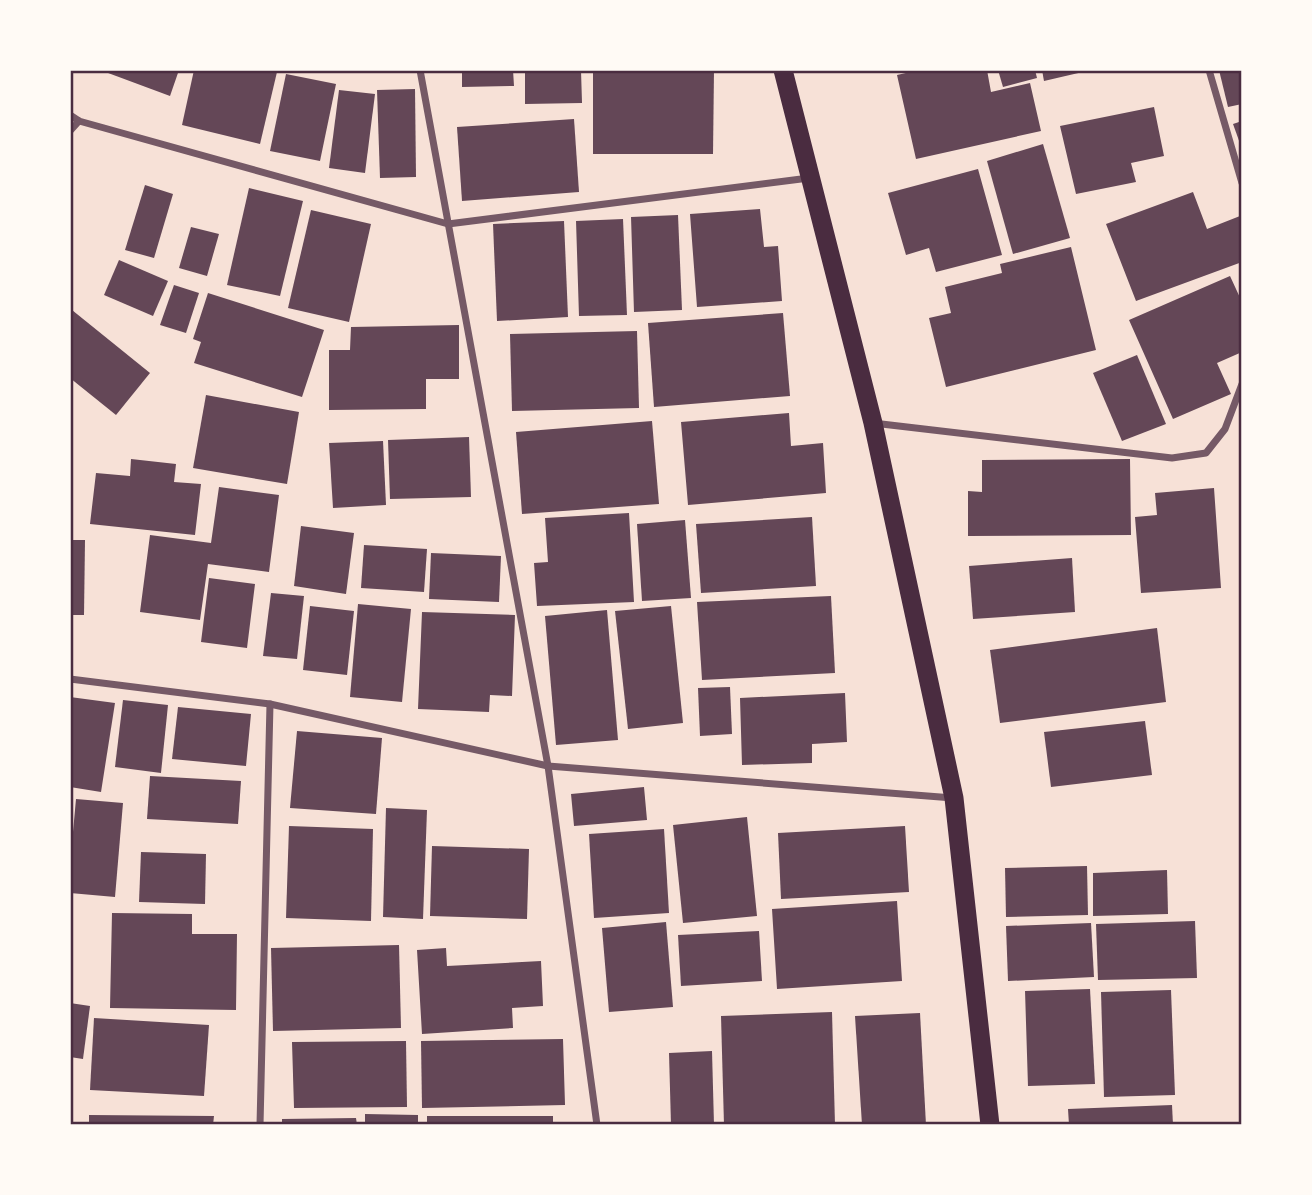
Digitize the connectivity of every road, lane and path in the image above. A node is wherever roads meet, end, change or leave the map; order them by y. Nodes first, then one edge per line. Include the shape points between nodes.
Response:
1 (420, 70) edge
2 (783, 70) edge
3 (1209, 70) edge
4 (70, 115) edge
5 (79, 121) junction
6 (70, 131) edge
7 (810, 178) junction
8 (1242, 183) edge
9 (448, 224) junction
10 (1242, 384) edge
11 (873, 423) junction
12 (70, 679) edge
13 (270, 704) junction
14 (548, 766) junction
15 (954, 798) junction
16 (260, 1125) edge
17 (597, 1125) edge
18 (990, 1125) edge

1 - 9 street
2 - 7 highway
3 - 8 street
4 - 5 street
5 - 6 street
5 - 9 street
7 - 9 street
7 - 11 highway
9 - 14 street
10 - 11 street via 1225,429 1206,453 1172,458
11 - 15 highway
12 - 13 street
13 - 14 street
13 - 16 street
14 - 15 street
14 - 17 street
15 - 18 highway

